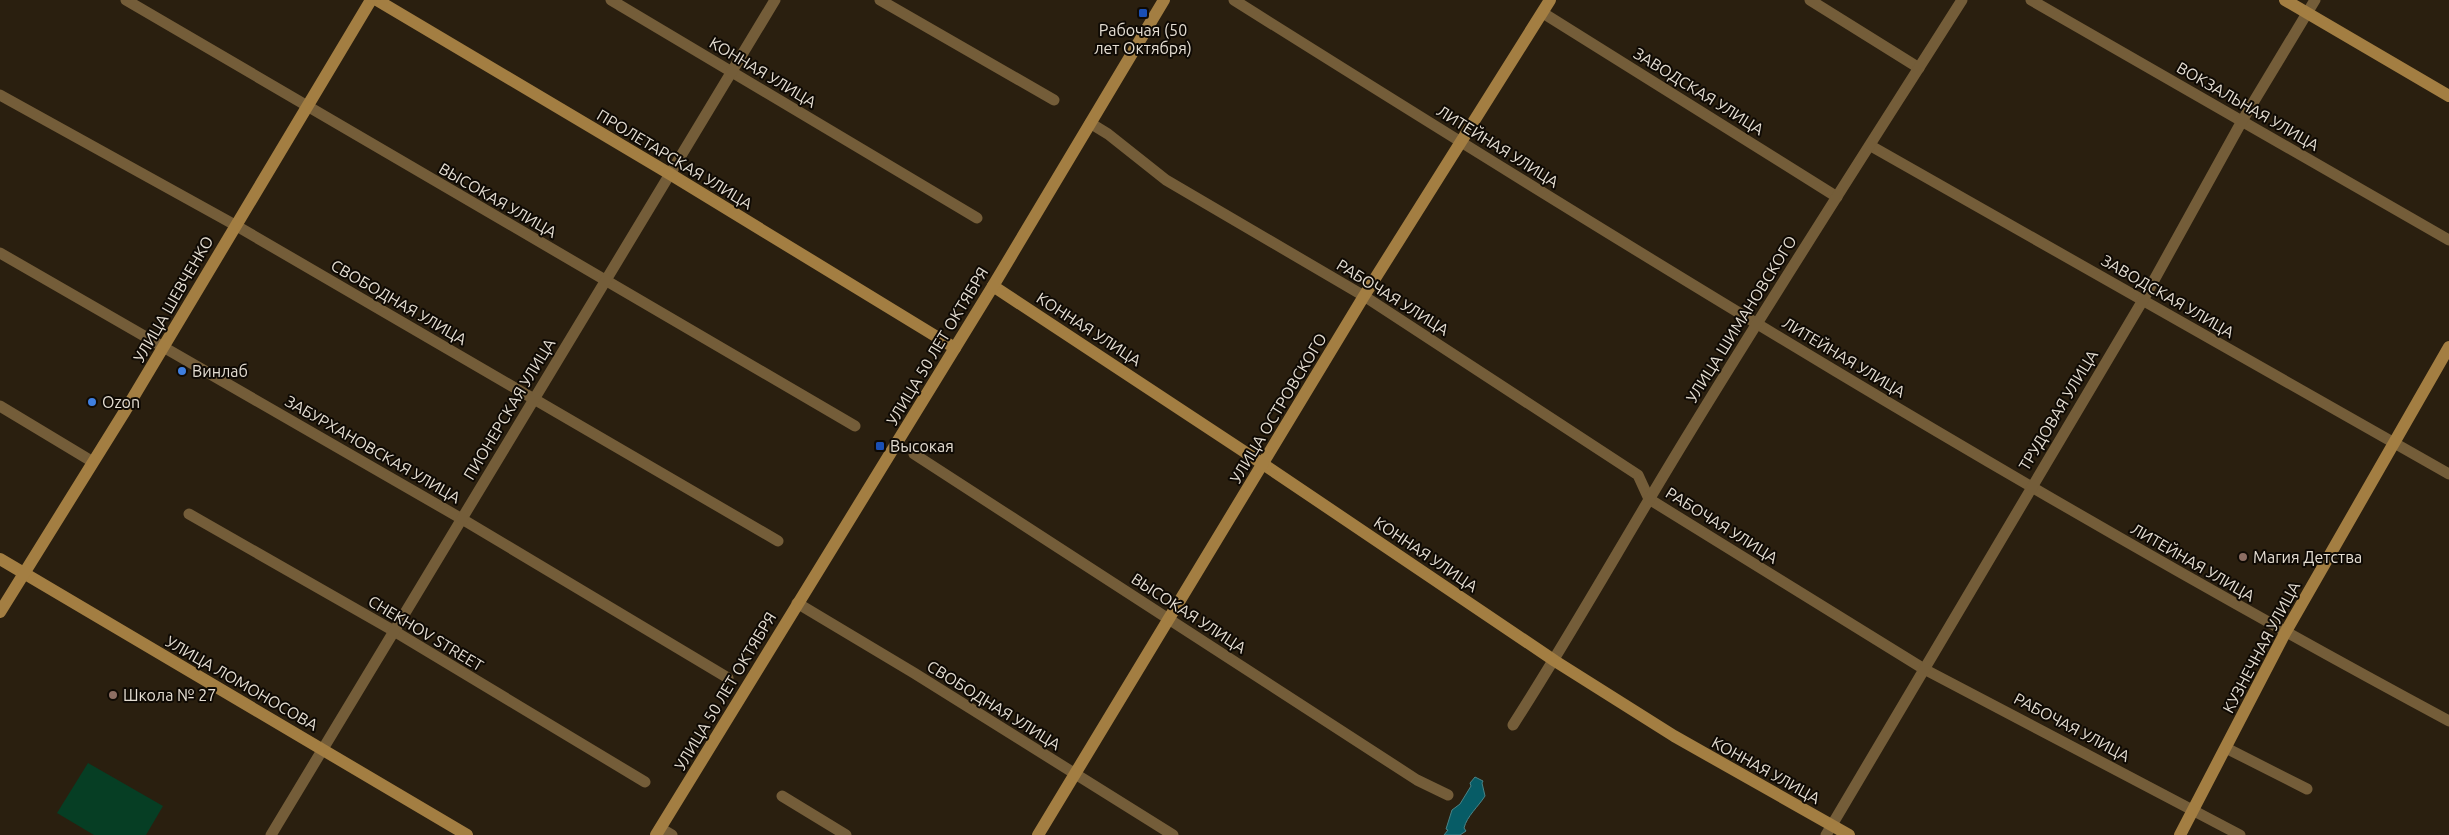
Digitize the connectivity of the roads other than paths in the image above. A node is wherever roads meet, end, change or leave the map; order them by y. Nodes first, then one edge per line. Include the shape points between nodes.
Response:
1 (126, 0) edge
2 (371, 0) edge
3 (378, 0) edge
4 (611, 0) edge
5 (775, 0) edge
6 (880, 0) edge
7 (1164, 0) edge
8 (1234, 0) edge
9 (1550, 0) edge
10 (1810, 0) edge
11 (1962, 0) edge
12 (2030, 0) edge
13 (2286, 0) edge
14 (2315, 0) edge
15 (1543, 13) junction
16 (2307, 13) junction
17 (1919, 68) junction
18 (732, 72) junction
19 (0, 95) edge
20 (2449, 96) edge
21 (1054, 100) dead end
22 (307, 107) junction
23 (2242, 121) junction
24 (1090, 123) junction
25 (1461, 143) junction
26 (1871, 146) junction
27 (670, 174) junction
28 (1837, 197) junction
29 (977, 218) dead end
30 (235, 225) junction
31 (2449, 240) edge
32 (0, 252) edge
33 (605, 281) junction
34 (993, 286) junction
35 (1364, 296) junction
36 (2143, 300) junction
37 (1757, 322) junction
38 (164, 346) junction
39 (2449, 347) edge
40 (955, 348) junction
41 (534, 400) junction
42 (0, 406) edge
43 (855, 426) dead end
44 (2393, 442) junction
45 (914, 454) dead end
46 (93, 462) junction
47 (1263, 464) junction
48 (2449, 474) edge
49 (2031, 489) junction
50 (1649, 499) junction
51 (189, 514) dead end
52 (462, 519) junction
53 (778, 541) dead end
54 (0, 559) edge
55 (22, 573) junction
56 (797, 603) junction
57 (0, 612) edge
58 (1170, 620) junction
59 (394, 632) junction
60 (2285, 633) junction
61 (1555, 661) junction
62 (1924, 668) junction
63 (728, 678) dead end
64 (2449, 721) edge
65 (1513, 725) dead end
66 (2226, 748) junction
67 (323, 749) junction
68 (1074, 775) junction
69 (645, 782) dead end
70 (2307, 789) dead end
71 (1448, 795) dead end
72 (782, 796) dead end
73 (2193, 809) junction
74 (1828, 830) edge
75 (658, 832) edge
76 (271, 835) edge
77 (467, 835) edge
78 (672, 835) edge
79 (846, 835) edge
80 (1038, 835) edge
81 (1173, 835) edge
82 (1849, 835) edge
83 (2180, 835) edge
84 (2240, 835) edge

1 - 22 street, ВЫСОКАЯ УЛИЦА
2 - 22 street, УЛИЦА ШЕВЧЕНКО
3 - 27 street, ПРОЛЕТАРСКАЯ УЛИЦА
4 - 18 street, КОННАЯ УЛИЦА
5 - 18 street, ПИОНЕРСКАЯ УЛИЦА
6 - 21 street
7 - 24 street, УЛИЦА 50 ЛЕТ ОКТЯБРЯ
8 - 25 street, ЛИТЕЙНАЯ УЛИЦА
9 - 15 street, УЛИЦА ОСТРОВСКОГО
10 - 17 street
11 - 17 street, УЛИЦА ШИМАНОВСКОГО
12 - 23 street, ВОКЗАЛЬНАЯ УЛИЦА
13 - 16 street
14 - 16 street, ТРУДОВАЯ УЛИЦА
15 - 25 street, УЛИЦА ОСТРОВСКОГО
15 - 28 street, ЗАВОДСКАЯ УЛИЦА
16 - 20 street
16 - 23 street, ТРУДОВАЯ УЛИЦА
17 - 26 street, УЛИЦА ШИМАНОВСКОГО
18 - 27 street, ПИОНЕРСКАЯ УЛИЦА
18 - 29 street, КОННАЯ УЛИЦА
19 - 30 street, СВОБОДНАЯ УЛИЦА
22 - 30 street, УЛИЦА ШЕВЧЕНКО
22 - 33 street, ВЫСОКАЯ УЛИЦА
23 - 31 street, ВОКЗАЛЬНАЯ УЛИЦА
23 - 36 street, ТРУДОВАЯ УЛИЦА
24 - 34 street, УЛИЦА 50 ЛЕТ ОКТЯБРЯ
24 - 35 street, РАБОЧАЯ УЛИЦА via 1166,180
25 - 35 street, УЛИЦА ОСТРОВСКОГО
25 - 37 street, ЛИТЕЙНАЯ УЛИЦА
26 - 28 street, УЛИЦА ШИМАНОВСКОГО
26 - 36 street, ЗАВОДСКАЯ УЛИЦА
27 - 33 street, ПИОНЕРСКАЯ УЛИЦА
27 - 40 street, ПРОЛЕТАРСКАЯ УЛИЦА
28 - 37 street, УЛИЦА ШИМАНОВСКОГО
30 - 38 street, УЛИЦА ШЕВЧЕНКО
30 - 41 street, СВОБОДНАЯ УЛИЦА
32 - 38 street, ЗАБУРХАНОВСКАЯ УЛИЦА
33 - 41 street, ПИОНЕРСКАЯ УЛИЦА
33 - 43 street, ВЫСОКАЯ УЛИЦА
34 - 40 street, УЛИЦА 50 ЛЕТ ОКТЯБРЯ
34 - 47 street, КОННАЯ УЛИЦА
35 - 47 street, УЛИЦА ОСТРОВСКОГО
35 - 50 street, РАБОЧАЯ УЛИЦА via 1638,475
36 - 44 street, ЗАВОДСКАЯ УЛИЦА
36 - 49 street, ТРУДОВАЯ УЛИЦА
37 - 49 street, ЛИТЕЙНАЯ УЛИЦА
37 - 50 street, УЛИЦА ШИМАНОВСКОГО
38 - 46 street, УЛИЦА ШЕВЧЕНКО
38 - 52 street, ЗАБУРХАНОВСКАЯ УЛИЦА
39 - 44 street, КУЗНЕЧНАЯ УЛИЦА
40 - 56 street, УЛИЦА 50 ЛЕТ ОКТЯБРЯ
41 - 52 street, ПИОНЕРСКАЯ УЛИЦА
41 - 53 street, СВОБОДНАЯ УЛИЦА
42 - 46 street
44 - 48 street, ЗАВОДСКАЯ УЛИЦА
44 - 60 street, КУЗНЕЧНАЯ УЛИЦА
45 - 58 street, ВЫСОКАЯ УЛИЦА
46 - 55 street, УЛИЦА ШЕВЧЕНКО
47 - 58 street, УЛИЦА ОСТРОВСКОГО
47 - 61 street, КОННАЯ УЛИЦА
49 - 60 street, ЛИТЕЙНАЯ УЛИЦА
49 - 62 street, ТРУДОВАЯ УЛИЦА
50 - 61 street, УЛИЦА ШИМАНОВСКОГО
50 - 62 street, РАБОЧАЯ УЛИЦА
51 - 59 street, CHEKHOV STREET
52 - 59 street, ПИОНЕРСКАЯ УЛИЦА
52 - 63 street, ЗАБУРХАНОВСКАЯ УЛИЦА
54 - 55 street, УЛИЦА ЛОМОНОСОВА
55 - 57 street, УЛИЦА ШЕВЧЕНКО
55 - 67 street, УЛИЦА ЛОМОНОСОВА
56 - 68 street, СВОБОДНАЯ УЛИЦА
56 - 75 street, УЛИЦА 50 ЛЕТ ОКТЯБРЯ
58 - 68 street, УЛИЦА ОСТРОВСКОГО
58 - 71 street, ВЫСОКАЯ УЛИЦА via 1417,780
59 - 67 street, ПИОНЕРСКАЯ УЛИЦА
59 - 69 street, CHEKHOV STREET
60 - 64 street, ЛИТЕЙНАЯ УЛИЦА
60 - 66 street, КУЗНЕЧНАЯ УЛИЦА
61 - 65 street, УЛИЦА ШИМАНОВСКОГО
61 - 74 street, КОННАЯ УЛИЦА
62 - 73 street, РАБОЧАЯ УЛИЦА
62 - 74 street, ТРУДОВАЯ УЛИЦА
66 - 70 street
66 - 73 street, КУЗНЕЧНАЯ УЛИЦА
67 - 76 street, ПИОНЕРСКАЯ УЛИЦА
67 - 77 street, УЛИЦА ЛОМОНОСОВА
68 - 80 street, УЛИЦА ОСТРОВСКОГО
68 - 81 street, СВОБОДНАЯ УЛИЦА
72 - 79 street
73 - 83 street, КУЗНЕЧНАЯ УЛИЦА
73 - 84 street, РАБОЧАЯ УЛИЦА
74 - 82 street, КОННАЯ УЛИЦА
75 - 78 street

